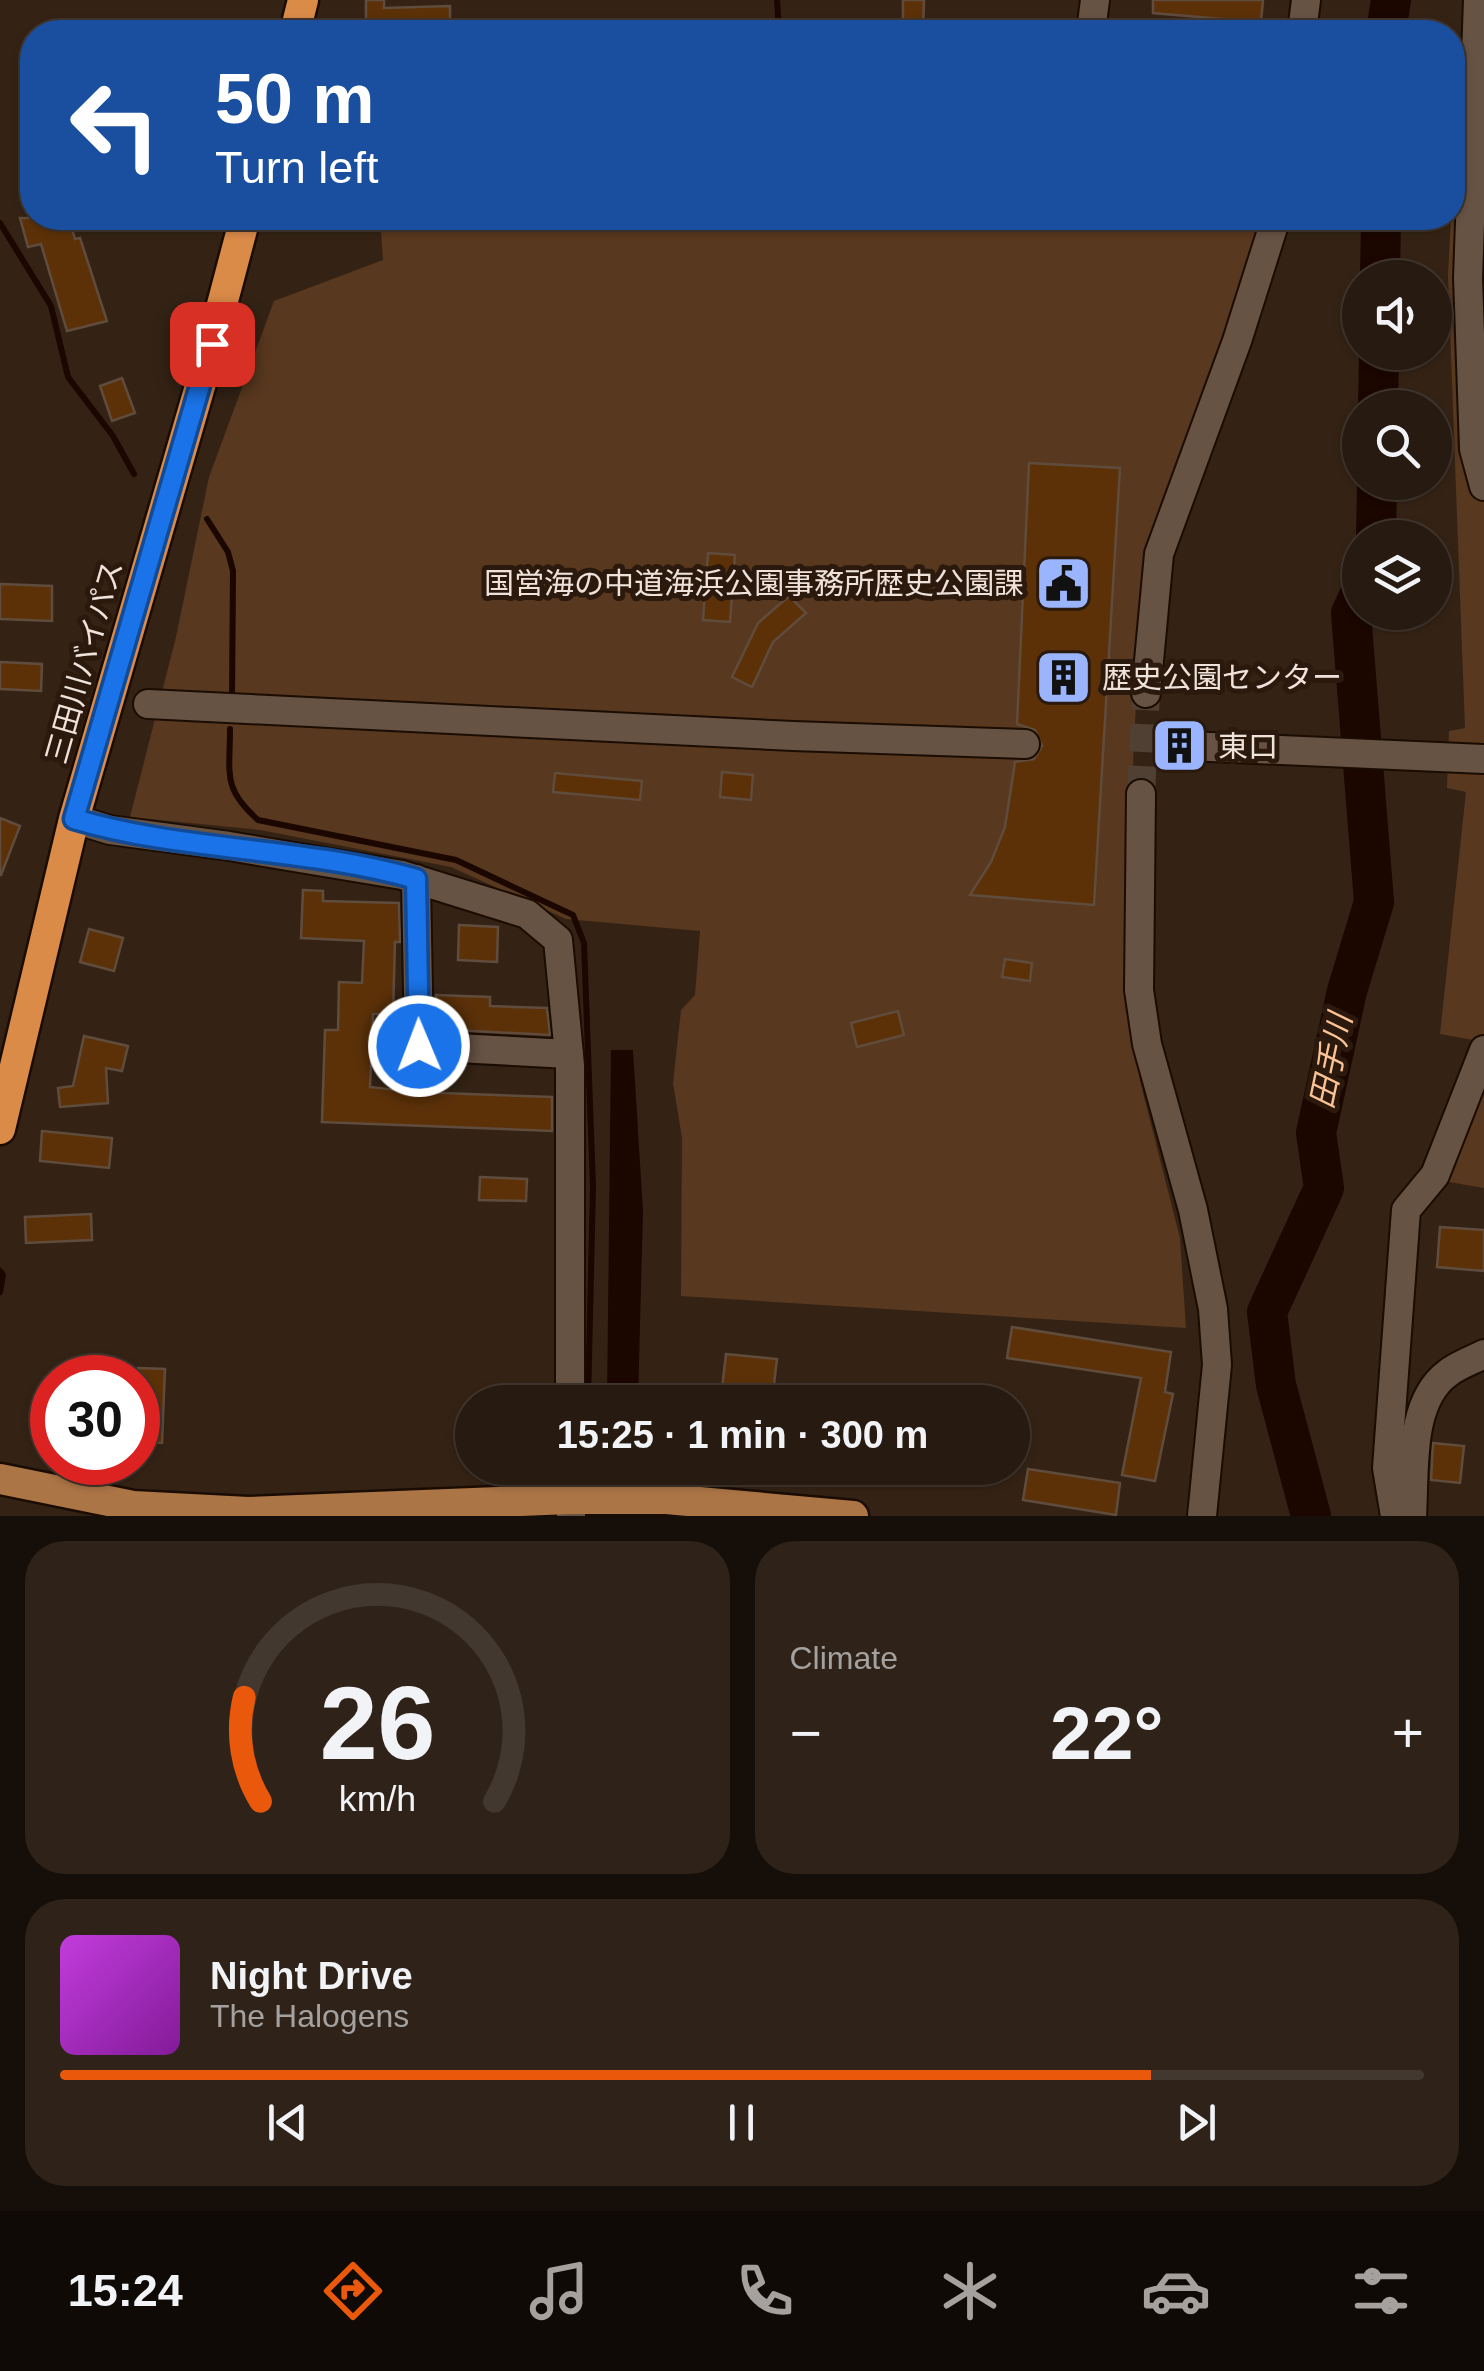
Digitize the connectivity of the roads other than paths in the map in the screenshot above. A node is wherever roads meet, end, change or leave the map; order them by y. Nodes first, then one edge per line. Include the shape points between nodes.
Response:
1 (1478, 0) edge
2 (1470, 87) edge
3 (243, 230) edge
4 (1272, 230) edge
5 (1484, 486) edge
6 (1146, 693) tunnel mouth
7 (148, 704) dead end
8 (1025, 744) dead end
9 (1188, 746) dead end
10 (1484, 759) edge
11 (1141, 794) tunnel mouth
12 (74, 819) junction
13 (416, 879) junction
14 (1484, 1050) edge
15 (569, 1054) junction
16 (0, 1129) edge
17 (1484, 1354) edge
18 (570, 1385) edge
19 (0, 1479) edge
20 (570, 1507) edge
21 (853, 1516) edge
22 (1202, 1516) edge
23 (1394, 1516) edge
24 (1412, 1516) edge

1 - 2 street
2 - 5 street via 1468,297 1474,449
3 - 12 highway, 三田川バイパス
4 - 6 street via 1159,554
7 - 8 street
9 - 10 street
11 - 22 street via 1139,990 1213,1309 1217,1365
12 - 13 street
12 - 16 highway, 三田川バイパス
13 - 15 street via 527,914 558,940
13 - 15 street via 419,1046
14 - 23 street via 1435,1175 1406,1210 1387,1468
15 - 18 street
17 - 24 street via 1447,1373 1428,1396 1418,1429
19 - 20 main road via 133,1506 248,1512
20 - 21 main road via 666,1499

